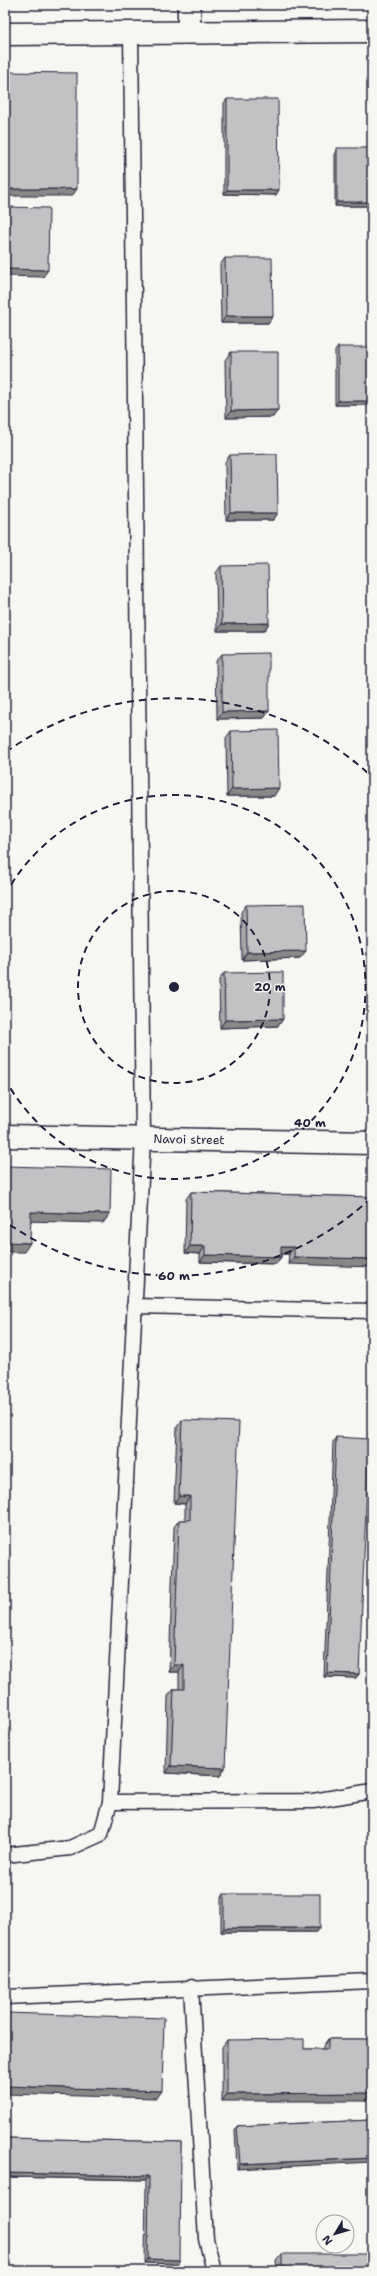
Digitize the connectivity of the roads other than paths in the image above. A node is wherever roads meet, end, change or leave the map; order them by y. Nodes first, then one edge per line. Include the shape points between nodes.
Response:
1 (189, 5) edge
2 (189, 31) junction
3 (372, 31) edge
4 (131, 32) junction
5 (5, 34) edge
6 (5, 1136) edge
7 (143, 1138) junction
8 (372, 1143) edge
9 (134, 1306) junction
10 (372, 1311) edge
11 (372, 1791) edge
12 (110, 1802) junction
13 (5, 1855) edge
14 (372, 1981) edge
15 (191, 1988) junction
16 (5, 1997) edge
17 (214, 2271) edge

1 - 2 street
2 - 3 street
2 - 4 street
4 - 5 street
4 - 7 lane
6 - 7 street, Navoi street
7 - 8 street, Navoi street
7 - 9 lane
9 - 10 lane
9 - 12 lane
11 - 12 lane via 313,1801
12 - 13 lane via 101,1834 70,1848
14 - 15 lane
15 - 16 lane
15 - 17 lane via 206,2239

